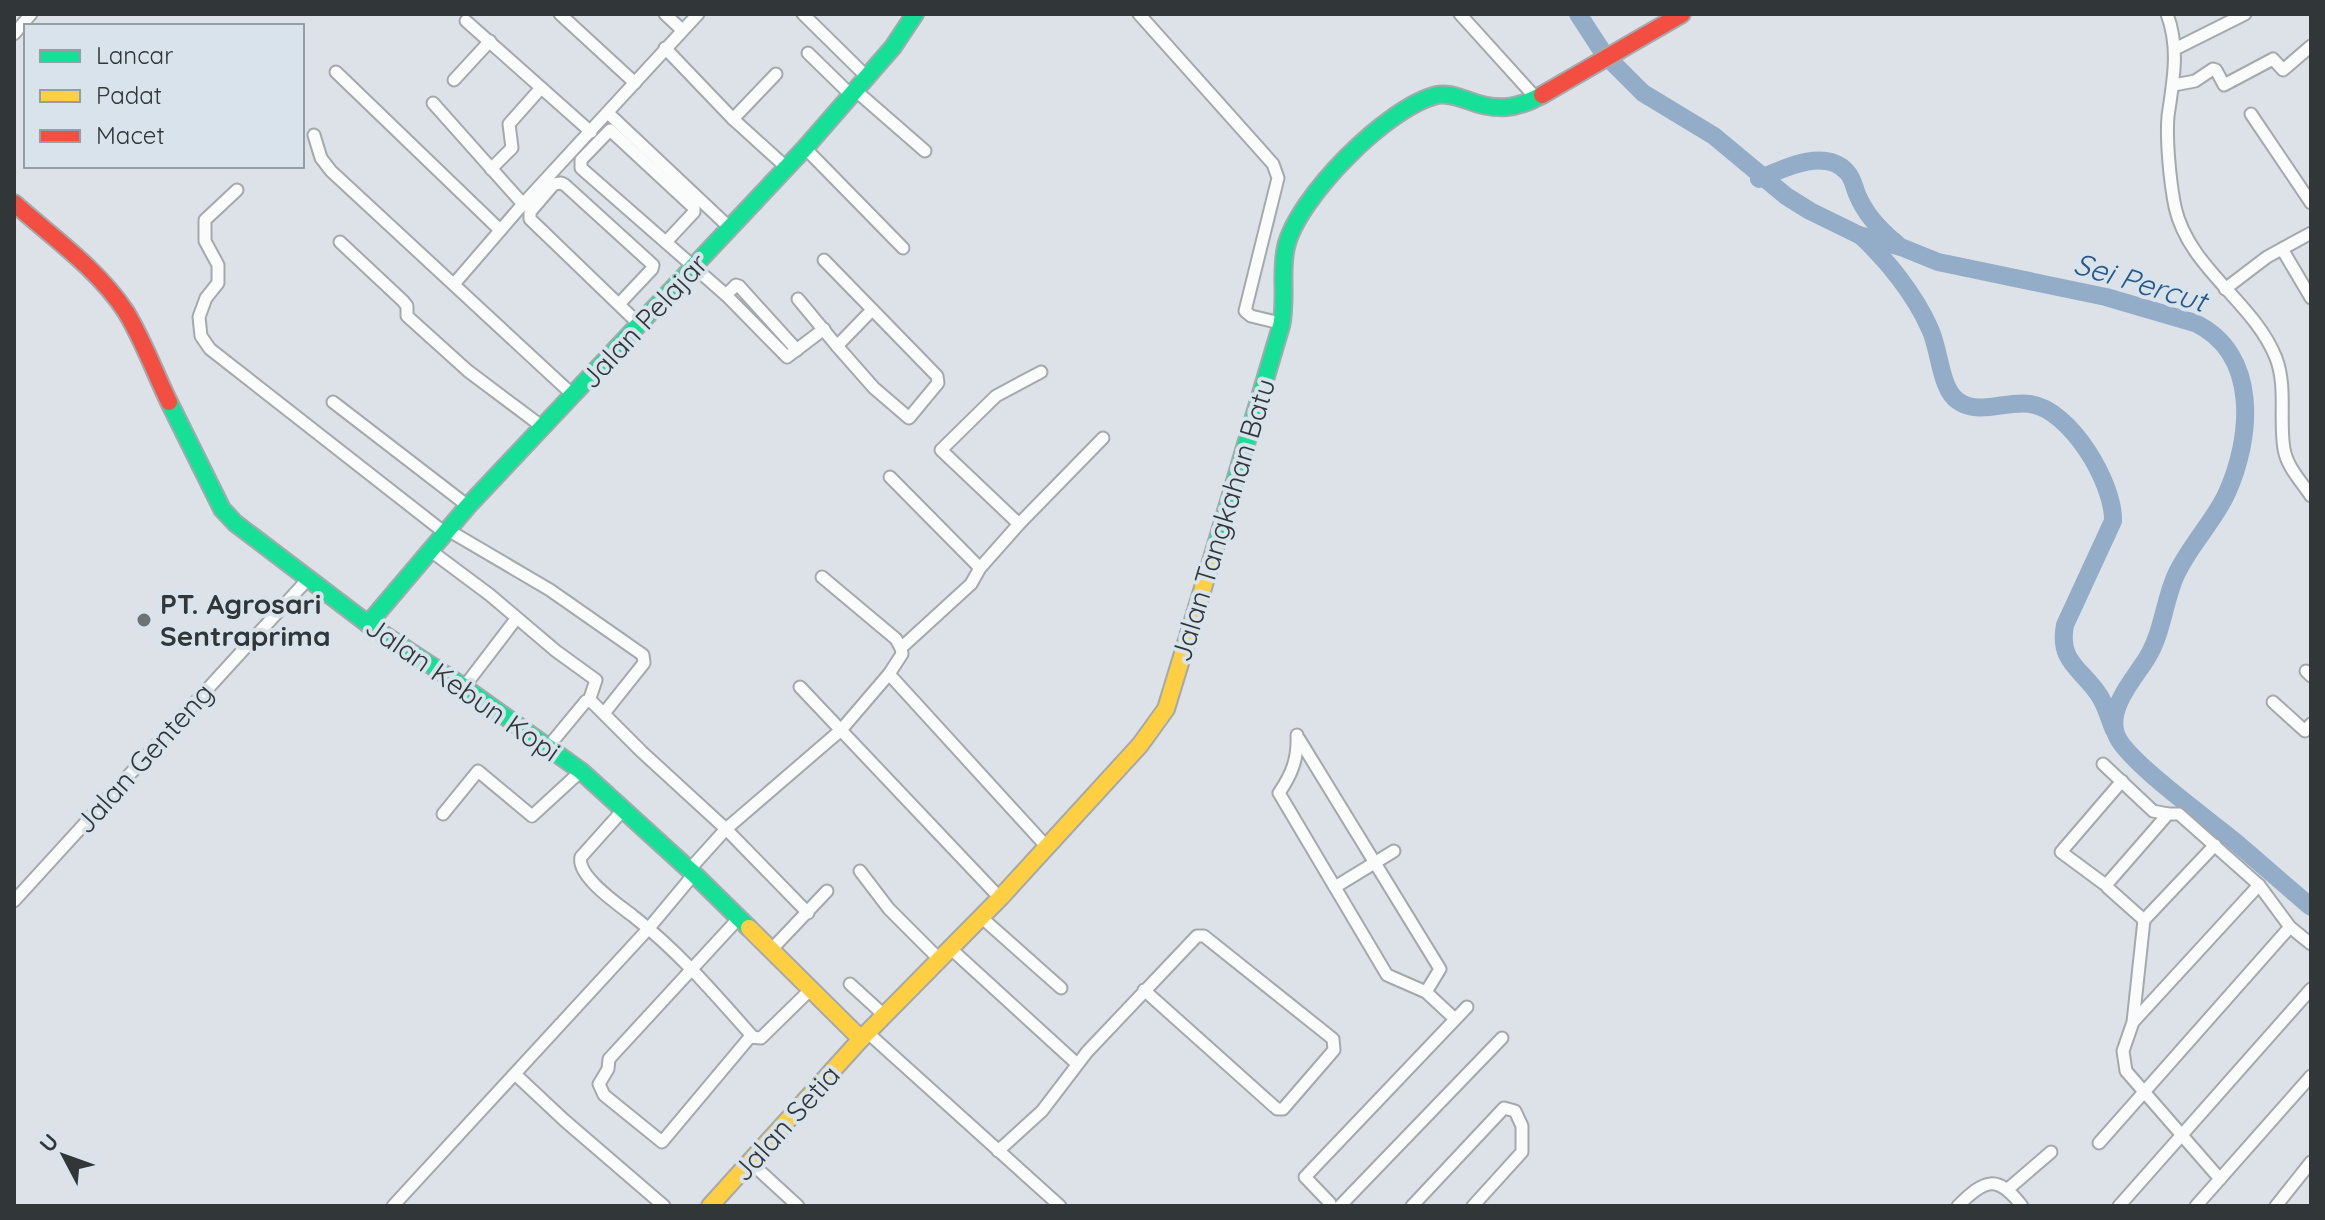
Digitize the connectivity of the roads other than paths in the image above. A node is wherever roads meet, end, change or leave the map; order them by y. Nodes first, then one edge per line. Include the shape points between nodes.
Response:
1 (31, 14) edge
2 (560, 14) edge
3 (665, 14) edge
4 (698, 14) edge
5 (803, 14) edge
6 (915, 14) edge
7 (1139, 14) edge
8 (1460, 14) edge
9 (1682, 14) edge
10 (2167, 14) edge
11 (2245, 14) edge
12 (466, 21) dead end
13 (682, 30) junction
14 (14, 34) edge
15 (490, 41) junction
16 (2311, 46) edge
17 (665, 48) junction
18 (2175, 49) junction
19 (808, 53) dead end
20 (336, 72) dead end
21 (776, 74) dead end
22 (867, 77) junction
23 (454, 80) dead end
24 (635, 83) junction
25 (2174, 85) junction
26 (541, 88) junction
27 (853, 92) junction
28 (1536, 98) junction
29 (433, 103) dead end
30 (608, 113) junction
31 (2251, 114) dead end
32 (733, 119) junction
33 (591, 132) junction
34 (314, 135) dead end
35 (805, 148) junction
36 (925, 151) dead end
37 (786, 167) junction
38 (491, 169) junction
39 (237, 190) dead end
40 (14, 203) edge
41 (2311, 203) edge
42 (523, 204) junction
43 (730, 228) junction
44 (500, 230) junction
45 (2311, 233) edge
46 (340, 242) dead end
47 (666, 242) junction
48 (903, 248) dead end
49 (2282, 249) junction
50 (824, 260) dead end
51 (694, 268) junction
52 (454, 284) junction
53 (2225, 289) junction
54 (2311, 298) edge
55 (798, 299) dead end
56 (619, 304) junction
57 (872, 310) junction
58 (1280, 323) junction
59 (640, 325) junction
60 (824, 329) junction
61 (837, 346) junction
62 (1041, 372) dead end
63 (574, 396) junction
64 (333, 402) dead end
65 (544, 428) junction
66 (1103, 438) dead end
67 (890, 477) dead end
68 (2311, 496) edge
69 (468, 506) junction
70 (1019, 524) junction
71 (447, 532) junction
72 (431, 551) junction
73 (980, 568) junction
74 (822, 577) dead end
75 (308, 579) junction
76 (516, 619) junction
77 (368, 624) junction
78 (901, 648) junction
79 (889, 674) junction
80 (464, 687) junction
81 (800, 687) dead end
82 (589, 701) junction
83 (2273, 702) dead end
84 (605, 712) junction
85 (2311, 724) edge
86 (841, 730) junction
87 (548, 747) junction
88 (2103, 764) dead end
89 (581, 771) junction
90 (2122, 781) junction
91 (623, 810) junction
92 (443, 814) dead end
93 (2168, 814) junction
94 (726, 829) junction
95 (2215, 845) junction
96 (1046, 846) junction
97 (1394, 851) dead end
98 (1374, 862) junction
99 (860, 871) dead end
100 (691, 872) junction
101 (2259, 885) junction
102 (2107, 886) junction
103 (1335, 887) junction
104 (827, 891) dead end
105 (1000, 898) junction
106 (14, 901) edge
107 (808, 913) junction
108 (981, 917) junction
109 (738, 919) junction
110 (2144, 920) junction
111 (2290, 927) junction
112 (649, 928) junction
113 (2311, 944) edge
114 (771, 950) junction
115 (945, 954) junction
116 (692, 968) junction
117 (850, 984) dead end
118 (1061, 988) dead end
119 (2311, 989) edge
120 (810, 990) junction
121 (1144, 990) junction
122 (1426, 992) junction
123 (1467, 1007) dead end
124 (884, 1015) junction
125 (1455, 1019) junction
126 (2133, 1022) junction
127 (752, 1036) junction
128 (864, 1036) junction
129 (1502, 1038) dead end
130 (1077, 1064) junction
131 (515, 1074) junction
132 (2311, 1076) edge
133 (2144, 1093) junction
134 (2182, 1137) junction
135 (2099, 1143) dead end
136 (998, 1151) junction
137 (2051, 1152) dead end
138 (750, 1162) junction
139 (2311, 1162) edge
140 (2220, 1179) junction
141 (2008, 1189) junction
142 (713, 1205) edge
143 (1333, 1205) edge
144 (393, 1206) edge
145 (664, 1206) edge
146 (798, 1206) edge
147 (1060, 1206) edge
148 (1412, 1206) edge
149 (1473, 1206) edge
150 (1958, 1206) edge
151 (2022, 1206) edge
152 (2119, 1206) edge
153 (2196, 1206) edge
154 (2276, 1206) edge

1 - 14 street
2 - 24 street
3 - 13 street
4 - 13 street
5 - 22 street
6 - 22 street, Jalan Pelajar
7 - 58 street via 1273,164 1278,178 1245,311
8 - 28 street
9 - 28 street, Jalan Tangkahan Batu
10 - 18 street
11 - 18 street
12 - 15 street
13 - 17 street
15 - 23 street
15 - 26 street
16 - 25 street via 2283,70 2273,59 2224,85 2213,69 2195,81
17 - 24 street
17 - 32 street
18 - 25 street
19 - 27 street
20 - 44 street
21 - 32 street
22 - 27 street, Jalan Pelajar
24 - 30 street
25 - 53 street via 2168,119 2176,209 2187,237
26 - 33 street
26 - 38 street via 509,124 512,148
27 - 35 street, Jalan Pelajar
27 - 36 street
28 - 58 street, Jalan Tangkahan Batu via 1498,110 1448,94 1435,96 1371,135 1308,202 1292,227 1285,246
29 - 38 street
30 - 33 street
30 - 43 street
31 - 41 street
32 - 37 street
33 - 42 street
34 - 52 street via 331,171
35 - 37 street, Jalan Pelajar
35 - 48 street
37 - 43 street, Jalan Pelajar
38 - 42 street
39 - 71 street via 205,220 205,241 218,265 218,283 199,317 201,336 256,386
40 - 75 street, Jalan Kebun Kopi via 104,285 126,313 222,509
42 - 44 street
43 - 51 street, Jalan Pelajar
44 - 52 street
45 - 49 street
46 - 65 street via 403,301 407,316
47 - 47 street via 694,208 610,130 581,160 581,168
47 - 51 street
49 - 53 street
49 - 54 street
50 - 57 street
51 - 59 street, Jalan Pelajar
51 - 60 street via 726,295 739,286 792,354
52 - 63 street
53 - 68 street via 2263,332 2276,357 2284,449
55 - 60 street
56 - 56 street via 653,265 565,185 554,184 530,219
56 - 59 street
57 - 61 street
57 - 61 street via 937,376 933,391 909,418
58 - 96 street, Jalan Tangkahan Batu via 1166,709 1140,745
59 - 63 street, Jalan Pelajar
60 - 61 street
62 - 70 street via 996,396 941,450
63 - 65 street, Jalan Pelajar
64 - 69 street
65 - 69 street, Jalan Pelajar
66 - 70 street
67 - 73 street
69 - 71 street, Jalan Pelajar
70 - 73 street
71 - 72 street, Jalan Pelajar
71 - 84 street via 550,590 643,655 644,663
72 - 76 street
72 - 77 street, Jalan Pelajar
73 - 78 street via 971,584
74 - 78 street
75 - 77 street, Jalan Kebun Kopi
75 - 106 street, Jalan Genteng
76 - 80 street
76 - 82 street via 596,680
77 - 80 street, Jalan Kebun Kopi
78 - 79 street
79 - 86 street
79 - 96 street
80 - 87 street, Jalan Kebun Kopi
81 - 86 street
82 - 84 street
82 - 87 street
83 - 85 street via 2305,731
84 - 94 street
86 - 94 street
86 - 105 street
87 - 89 street, Jalan Kebun Kopi
88 - 90 street
89 - 91 street, Jalan Kebun Kopi
89 - 92 street via 532,816 478,771
90 - 93 street via 2153,811
90 - 102 street via 2061,852
91 - 100 street, Jalan Kebun Kopi
91 - 112 street via 579,863 598,888
93 - 95 street via 2179,814
93 - 102 street
94 - 100 street
94 - 107 street
95 - 101 street
95 - 110 street
96 - 105 street, Jalan Tangkahan Batu
97 - 98 street
98 - 103 street
98 - 103 street via 1297,735 1292,774 1279,793
98 - 122 street via 1440,969
99 - 115 street via 889,909
100 - 109 street, Jalan Kebun Kopi
100 - 112 street
101 - 111 street
101 - 126 street
102 - 110 street
103 - 122 street via 1387,975
104 - 107 street
105 - 108 street, Jalan Tangkahan Batu
107 - 114 street
108 - 115 street, Jalan Tangkahan Batu
108 - 118 street
109 - 114 street, Jalan Kebun Kopi
109 - 116 street
110 - 126 street
111 - 113 street
111 - 133 street
112 - 116 street
112 - 131 street
114 - 120 street, Jalan Kebun Kopi
115 - 124 street, Jalan Tangkahan Batu
115 - 130 street
116 - 127 street
116 - 127 street via 609,1059 601,1091 661,1143
117 - 124 street
119 - 134 street
120 - 127 street via 761,1038
120 - 128 street, Jalan Kebun Kopi
121 - 121 street via 1277,1109 1283,1109 1334,1050 1328,1033 1204,936 1197,936
121 - 130 street
122 - 125 street
123 - 125 street
124 - 128 street, Jalan Tangkahan Batu
125 - 143 street via 1305,1177
126 - 133 street via 2123,1051 2126,1071
128 - 136 street
128 - 138 street, Jalan Setia
129 - 143 street
130 - 136 street via 1042,1111
131 - 144 street
131 - 145 street
132 - 140 street
133 - 134 street
133 - 135 street
134 - 140 street
134 - 152 street
136 - 147 street
137 - 141 street
138 - 142 street, Jalan Setia
138 - 146 street
139 - 154 street
140 - 153 street
141 - 150 street via 1988,1183
141 - 151 street
148 - 149 street via 1509,1108 1522,1126 1522,1152

